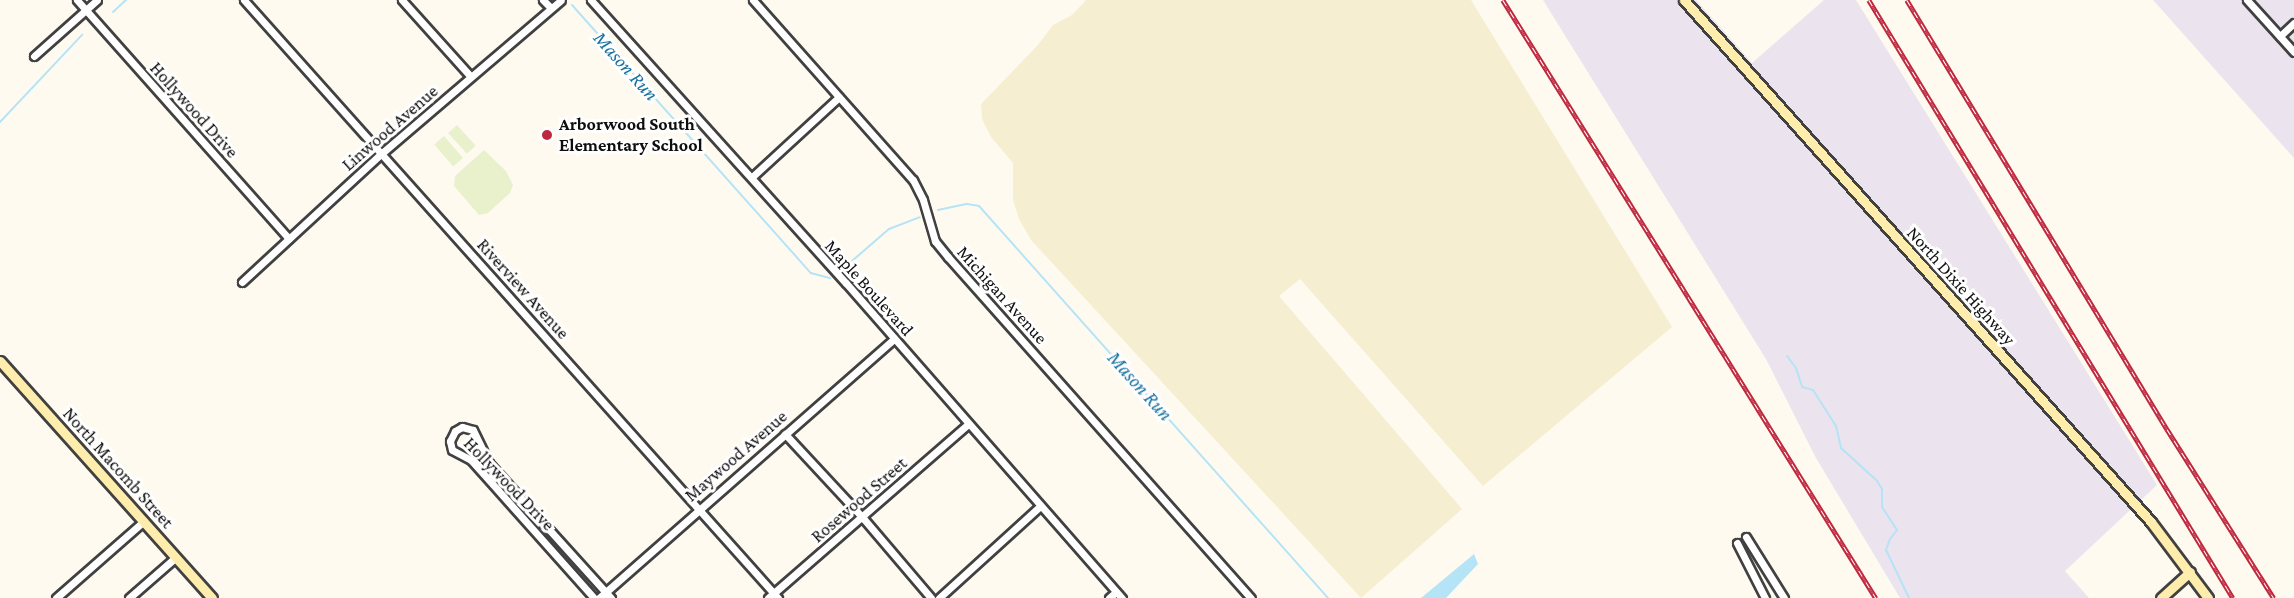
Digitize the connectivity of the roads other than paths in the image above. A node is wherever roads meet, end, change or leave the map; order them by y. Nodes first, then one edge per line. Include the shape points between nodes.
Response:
1 (77, 0) edge
2 (97, 0) edge
3 (244, 0) edge
4 (402, 0) edge
5 (543, 0) edge
6 (561, 0) edge
7 (591, 0) edge
8 (753, 0) edge
9 (1684, 0) edge
10 (2247, 0) edge
11 (551, 9) junction
12 (86, 10) junction
13 (2294, 23) edge
14 (2280, 36) junction
15 (2294, 52) edge
16 (34, 56) dead end
17 (471, 77) junction
18 (839, 98) junction
19 (382, 153) junction
20 (752, 177) junction
21 (289, 239) junction
22 (242, 282) dead end
23 (894, 339) junction
24 (0, 361) edge
25 (968, 424) junction
26 (785, 434) junction
27 (1041, 506) junction
28 (697, 509) junction
29 (863, 518) junction
30 (144, 521) junction
31 (1746, 537) dead end
32 (1737, 543) dead end
33 (1754, 550) junction
34 (1744, 556) junction
35 (176, 557) junction
36 (2190, 572) junction
37 (1116, 592) junction
38 (608, 595) edge
39 (207, 596) edge
40 (773, 596) edge
41 (56, 598) edge
42 (129, 598) edge
43 (596, 598) edge
44 (931, 598) edge
45 (939, 598) edge
46 (1109, 598) edge
47 (1122, 598) edge
48 (1251, 598) edge
49 (1766, 598) edge
50 (1784, 598) edge
51 (2161, 598) edge
52 (2208, 598) edge

1 - 12 street, Hollywood Drive
2 - 12 street
3 - 19 street, Riverview Avenue
4 - 17 street
5 - 11 street
6 - 11 street, Linwood Avenue
7 - 20 street, Maple Boulevard
8 - 18 street, Michigan Avenue
9 - 36 main road, North Dixie Highway via 2151,522
10 - 14 street
11 - 17 street, Linwood Avenue
12 - 16 street
12 - 21 street, Hollywood Drive
13 - 14 street
14 - 15 street
17 - 19 street, Linwood Avenue
18 - 20 street
18 - 48 street, Michigan Avenue via 913,180 941,249
19 - 21 street, Linwood Avenue
19 - 28 street, Riverview Avenue
20 - 23 street, Maple Boulevard
21 - 22 street, Linwood Avenue
23 - 25 street, Maple Boulevard
23 - 26 street, Maywood Avenue
24 - 30 main road, North Macomb Street
25 - 27 street, Maple Boulevard
25 - 29 street, Rosewood Street
26 - 28 street, Maywood Avenue
26 - 29 street
27 - 37 street, Maple Boulevard
27 - 45 street
28 - 38 street, Maywood Avenue
28 - 40 street, Riverview Avenue
29 - 40 street, Rosewood Street
29 - 44 street
30 - 35 main road, North Macomb Street
30 - 41 street
31 - 33 street
32 - 34 street
33 - 34 street
33 - 50 street
34 - 49 street
35 - 39 main road, North Macomb Street
35 - 42 street
36 - 51 main road
36 - 52 main road, North Dixie Highway
37 - 46 street
37 - 47 street, Maple Boulevard
38 - 43 street, Maywood Avenue
38 - 43 street, Hollywood Drive via 489,463 473,430 462,427 455,431 450,441 452,450 471,460

